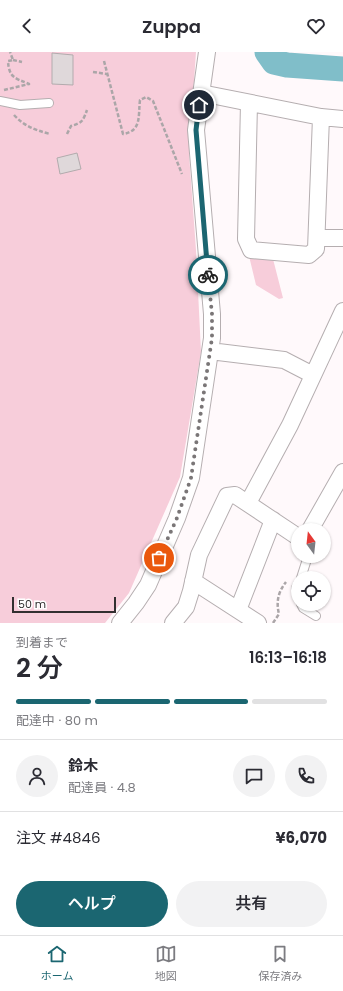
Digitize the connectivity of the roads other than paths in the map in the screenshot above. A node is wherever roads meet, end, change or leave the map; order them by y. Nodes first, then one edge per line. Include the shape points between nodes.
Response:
1 (207, 52) edge
2 (200, 93) junction
3 (2, 102) edge
4 (49, 103) dead end
5 (249, 103) junction
6 (321, 117) junction
7 (343, 119) edge
8 (317, 238) junction
9 (343, 238) edge
10 (343, 311) edge
11 (210, 351) junction
12 (313, 376) junction
13 (343, 472) edge
14 (248, 503) junction
15 (273, 520) junction
16 (314, 523) edge
17 (291, 532) edge
18 (193, 581) junction
19 (238, 610) junction
20 (308, 611) edge
21 (316, 616) dead end
22 (120, 623) edge
23 (173, 623) edge
24 (258, 623) edge

1 - 2 street
2 - 5 street
2 - 11 street via 196,130 212,314
3 - 4 lane via 20,105
5 - 6 street
5 - 8 street via 246,239 251,250 309,255 316,249
6 - 7 street
6 - 8 street
8 - 9 street
10 - 12 street
11 - 12 street via 284,360
11 - 22 street via 191,478 148,585
12 - 14 street
13 - 16 street
14 - 15 street
14 - 18 street via 236,495 227,496 199,554
15 - 17 street
15 - 19 street
18 - 19 street
18 - 23 street via 186,608
19 - 24 street
20 - 21 lane

